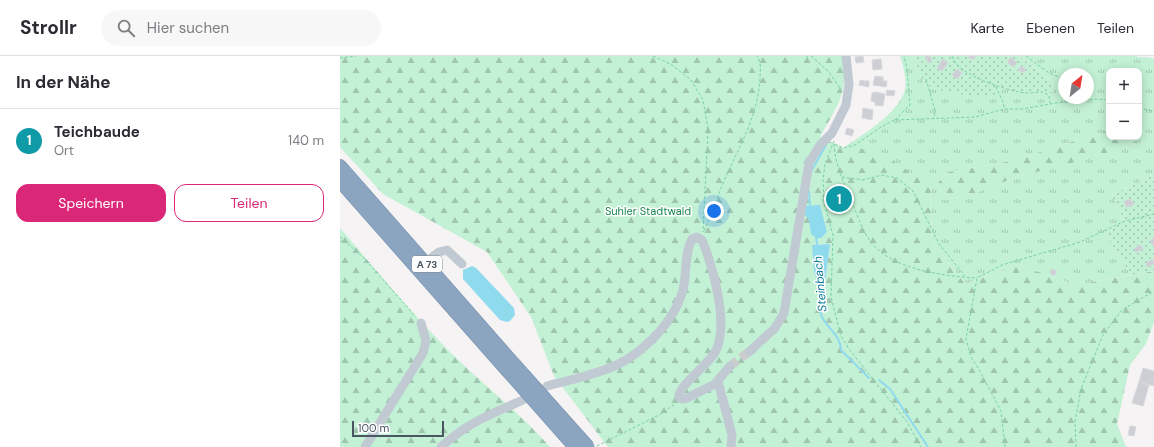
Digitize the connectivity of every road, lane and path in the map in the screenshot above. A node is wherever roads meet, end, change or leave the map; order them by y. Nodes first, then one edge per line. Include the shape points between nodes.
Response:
1 (356, 56) edge
2 (653, 56) edge
3 (757, 56) edge
4 (811, 56) edge
5 (846, 56) edge
6 (904, 56) edge
7 (952, 56) edge
8 (1026, 56) edge
9 (340, 58) edge
10 (1058, 77) edge
11 (926, 79) dead end
12 (996, 86) junction
13 (1094, 99) edge
14 (1106, 100) edge
15 (847, 101) junction
16 (1058, 103) edge
17 (1050, 104) junction
18 (1004, 109) junction
19 (1142, 109) edge
20 (1154, 111) edge
21 (934, 118) junction
22 (894, 120) junction
23 (832, 133) junction
24 (834, 143) junction
25 (340, 166) edge
26 (842, 177) junction
27 (340, 181) edge
28 (1154, 214) edge
29 (340, 236) edge
30 (345, 239) junction
31 (340, 242) edge
32 (426, 262) junction
33 (462, 264) dead end
34 (965, 277) junction
35 (977, 278) junction
36 (1154, 291) edge
37 (422, 323) joint
38 (749, 352) tunnel mouth
39 (510, 366) junction
40 (730, 366) tunnel mouth
41 (718, 381) junction
42 (547, 386) dead end
43 (687, 398) junction
44 (523, 400) dead end
45 (365, 447) edge
46 (441, 447) edge
47 (575, 447) edge
48 (588, 447) edge
49 (595, 447) edge
50 (731, 447) edge
51 (921, 447) edge
52 (1005, 447) edge
53 (1076, 447) edge

1 - 9 path
2 - 3 path via 672,65 691,80 703,100 708,129 703,233 743,144 758,98 761,62
4 - 15 path via 828,71
5 - 15 street via 850,84
6 - 22 path via 910,105
7 - 12 path via 958,65
8 - 10 path
11 - 21 path via 935,110
12 - 17 path via 1021,93 1044,92 1049,96
12 - 18 path
13 - 14 path
15 - 23 street
16 - 17 path
17 - 18 path
18 - 21 path via 975,117
19 - 20 path
21 - 22 path
22 - 24 path via 855,145 843,148
23 - 24 path
23 - 38 street via 820,145 809,164 784,313 775,328
24 - 26 path
24 - 51 path via 825,164 823,181 824,202 833,241 831,297 842,336 849,349 907,422
25 - 32 highway, A 73
26 - 34 path via 870,241 894,261 911,267
26 - 34 path via 863,180 882,175 897,178 913,191 939,244
27 - 39 highway, A 73
28 - 35 path via 1126,221 1080,242 1002,265
29 - 30 path
30 - 31 path
30 - 37 path
32 - 33 street via 439,252 447,250
32 - 39 highway, A 73
34 - 35 path
35 - 52 path via 966,339 971,357 1001,412
36 - 53 path via 1122,310 1103,336 1081,389 1074,422
37 - 45 street via 426,341 423,353
39 - 47 highway, A 73, bridge
39 - 48 highway, A 73, bridge
40 - 41 street
41 - 43 street
41 - 50 street via 732,435
42 - 43 street via 605,370 627,358 659,334 675,312 683,289 688,246 692,239 697,238 702,240 713,272 719,306 720,336 713,358 678,395 680,399
43 - 49 path
44 - 46 street via 458,431

